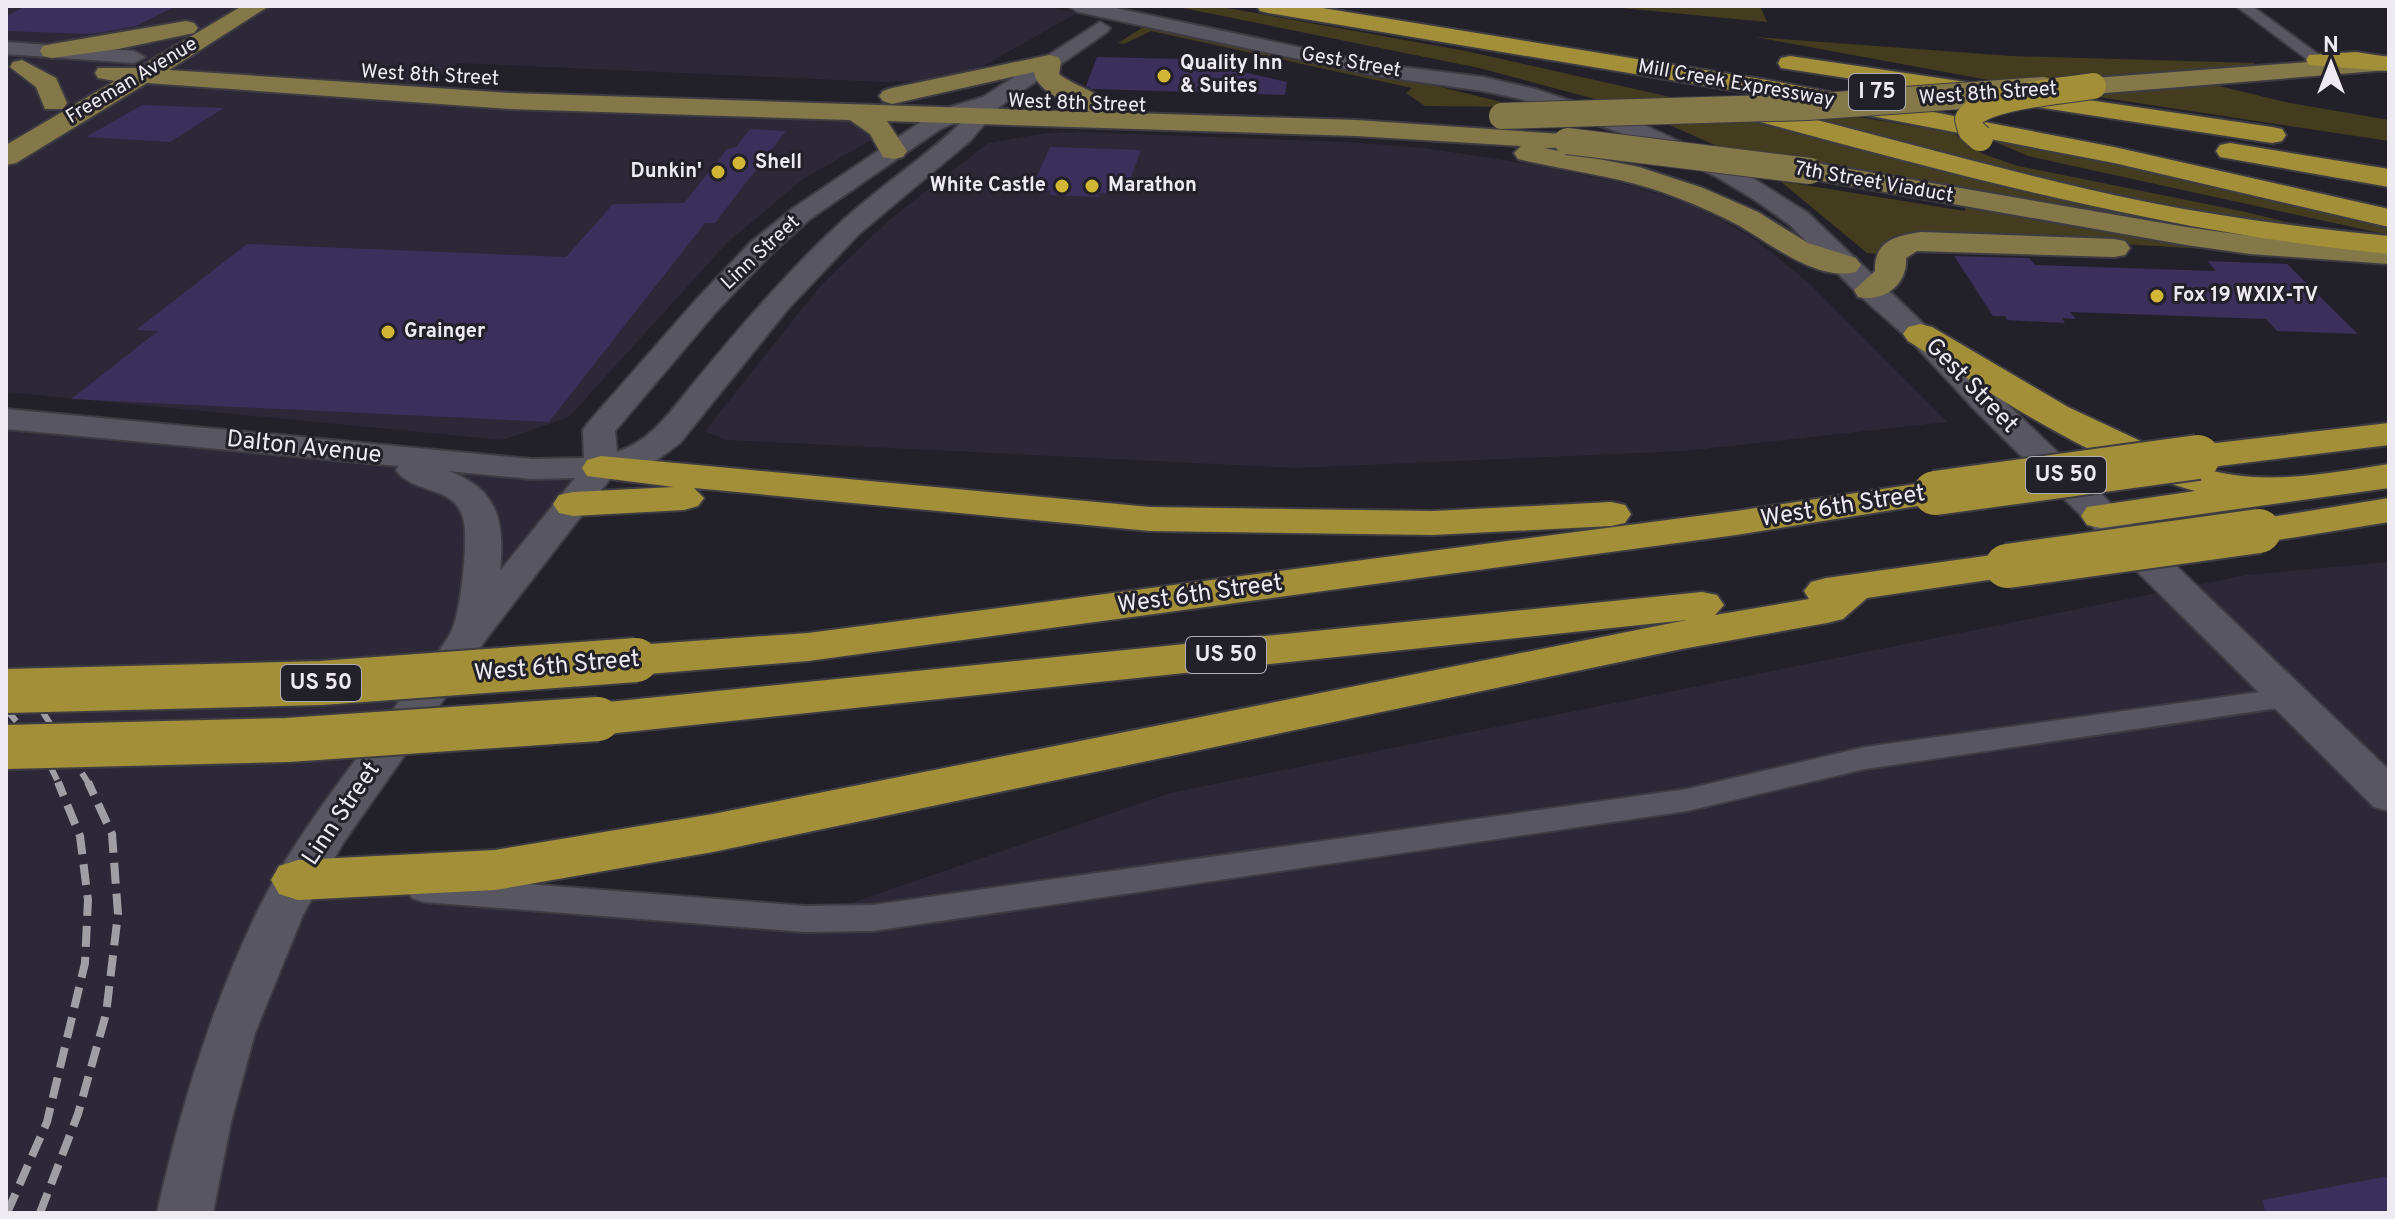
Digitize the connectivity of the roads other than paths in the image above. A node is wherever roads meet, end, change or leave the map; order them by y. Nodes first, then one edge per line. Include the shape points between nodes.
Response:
1 (226, 6) edge
2 (258, 6) edge
3 (1078, 6) edge
4 (1155, 6) edge
5 (1268, 6) edge
6 (1366, 6) edge
7 (2243, 6) edge
8 (1123, 7) edge
9 (1338, 19) junction
10 (1100, 28) dead end
11 (196, 32) junction
12 (52, 51) junction
13 (229, 57) junction
14 (166, 59) junction
15 (11, 60) edge
16 (1767, 60) dead end
17 (2318, 60) joint
18 (1049, 62) junction
19 (2388, 64) edge
20 (138, 66) junction
21 (201, 80) junction
22 (1483, 84) junction
23 (107, 85) junction
24 (2093, 86) junction
25 (1767, 88) junction
26 (890, 96) junction
27 (54, 103) junction
28 (1096, 105) junction
29 (986, 110) junction
30 (856, 112) junction
31 (1066, 120) junction
32 (1356, 128) junction
33 (949, 129) junction
34 (6, 131) edge
35 (893, 151) junction
36 (2389, 153) edge
37 (6, 157) edge
38 (2389, 178) edge
39 (2389, 195) edge
40 (2389, 218) edge
41 (2385, 249) edge
42 (1845, 265) junction
43 (1870, 290) junction
44 (1920, 334) junction
45 (6, 419) edge
46 (2389, 434) edge
47 (381, 456) junction
48 (601, 468) junction
49 (2389, 476) edge
50 (2301, 488) junction
51 (817, 489) junction
52 (573, 504) junction
53 (2389, 512) edge
54 (2101, 516) junction
55 (1736, 523) junction
56 (1853, 588) junction
57 (472, 630) junction
58 (6, 691) edge
59 (2288, 698) junction
60 (6, 747) edge
61 (2389, 796) edge
62 (298, 880) junction
63 (185, 1213) edge

1 - 11 main road, Freeman Avenue
2 - 11 main road, Freeman Avenue
3 - 22 main road, Gest Street via 1378,70
4 - 22 main road, Gest Street via 1392,54
5 - 9 highway, Mill Creek Expressway / I 75
6 - 38 highway, Mill Creek Expressway / I 75
7 - 17 street
8 - 22 main road
9 - 25 highway, Mill Creek Expressway / I 75
9 - 41 highway via 1521,54 2147,213
10 - 18 main road
11 - 12 main road
11 - 13 main road
11 - 14 main road, Freeman Avenue
11 - 20 main road, Freeman Avenue
12 - 15 main road, West 8th Street
12 - 20 main road, West 8th Street
13 - 14 main road, West 8th Street
13 - 26 main road, West 8th Street via 494,80
14 - 20 main road, Freeman Avenue
15 - 23 main road
15 - 27 main road via 47,83
16 - 36 highway
17 - 19 highway
18 - 26 main road
18 - 28 main road via 1046,76 1051,83
18 - 29 main road
19 - 24 main road, West 8th Street
20 - 21 main road, West 8th Street
20 - 23 main road, Freeman Avenue
21 - 23 main road
21 - 30 main road, West 8th Street via 510,101
22 - 42 main road, Gest Street via 1587,112 1691,155 1799,219
23 - 27 main road, Freeman Avenue
23 - 37 main road, Freeman Avenue
24 - 28 main road, West 8th Street, bridge via 1778,109 1502,116
24 - 41 highway, bridge via 1974,110 1968,119 1971,130 2015,156
25 - 39 highway via 2003,123
25 - 40 highway, Mill Creek Expressway / I 75 via 2114,155
26 - 29 main road, West 8th Street
27 - 34 main road, Freeman Avenue
28 - 29 main road, West 8th Street
29 - 31 main road, West 8th Street
29 - 33 main road, West 8th Street
30 - 33 main road, West 8th Street
30 - 35 main road via 881,129
31 - 32 main road, West 8th Street
31 - 33 main road
32 - 41 main road, 7th Street Viaduct, bridge via 1567,141 1810,171 2250,245
32 - 42 main road via 1629,173 1726,206 1797,250
33 - 35 main road, Linn Street
33 - 48 main road, Linn Street via 782,297 668,436 645,453
35 - 48 main road, Linn Street via 776,234 705,307 599,430
41 - 43 main road via 2287,256 1921,241 1890,255 1891,274
42 - 43 main road, Gest Street
43 - 44 main road, Gest Street
44 - 50 highway via 2045,412 2182,475 2258,490
44 - 54 main road, Gest Street
45 - 47 main road, Dalton Avenue
46 - 55 highway, West 6th Street / US 50, bridge
47 - 48 main road, Dalton Avenue via 532,469
47 - 57 main road via 449,483 475,503 484,539
48 - 51 highway
48 - 52 main road, Linn Street
49 - 50 highway
50 - 54 highway
51 - 52 highway via 745,499
51 - 55 highway via 1150,519 1433,523 1654,512
52 - 57 main road, Linn Street
53 - 56 highway, US 50, bridge
54 - 59 main road, Gest Street
55 - 58 highway, West 6th Street / US 50, bridge via 808,647 356,682
56 - 60 highway, US 50, bridge via 598,719 287,740
56 - 62 highway via 1827,609 713,833 495,870
57 - 62 main road, Linn Street
59 - 61 main road, Gest Street
59 - 62 street via 1865,758 1687,800 873,918 805,919
62 - 63 main road, Linn Street via 230,1033

